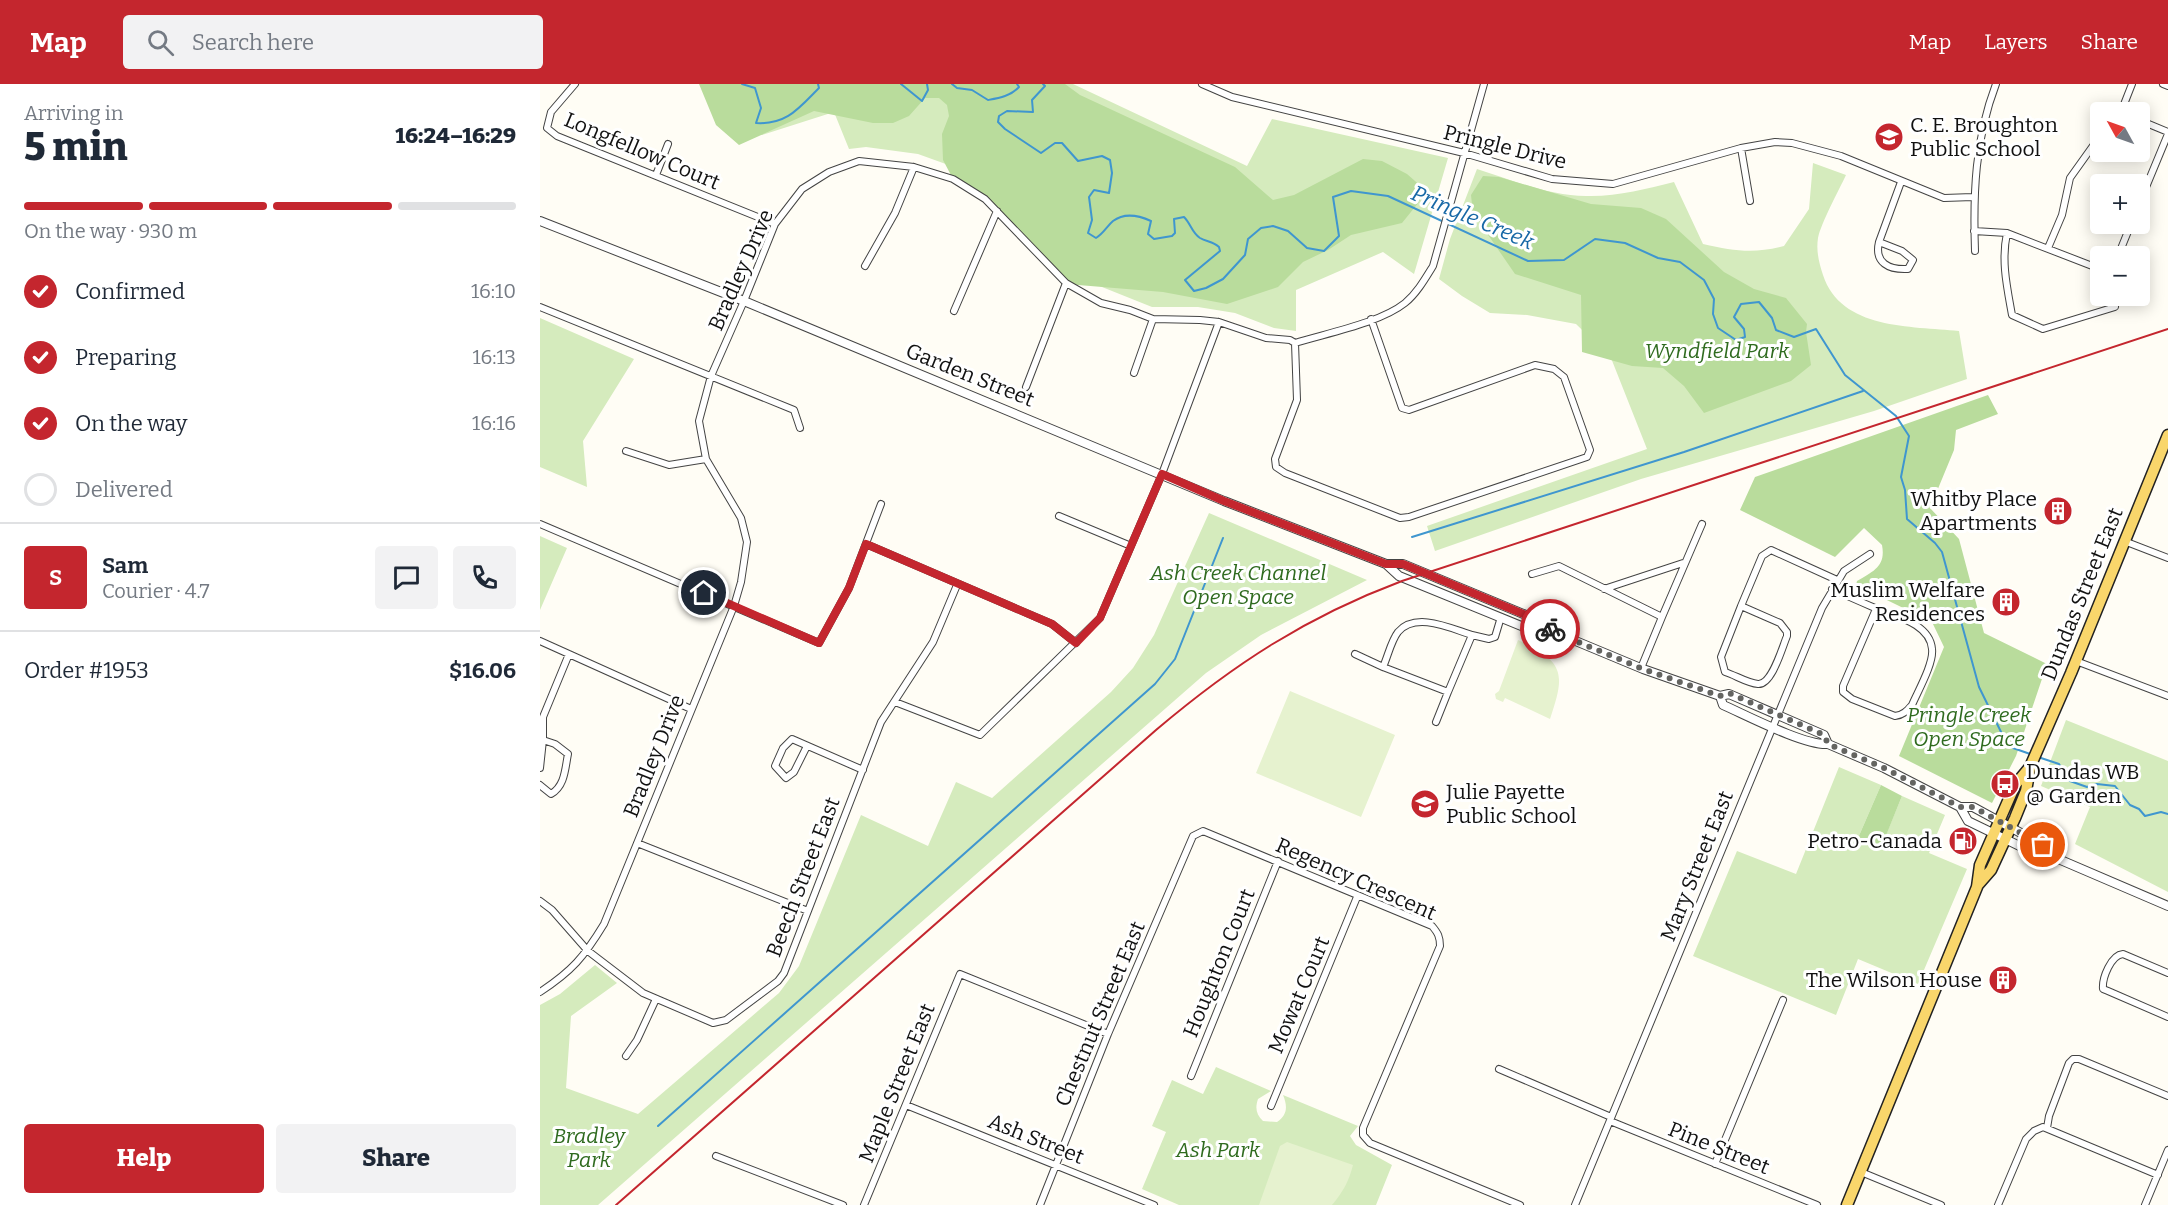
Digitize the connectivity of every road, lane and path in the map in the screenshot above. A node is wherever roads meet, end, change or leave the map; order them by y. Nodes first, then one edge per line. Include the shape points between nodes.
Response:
1 (575, 84) edge
2 (1202, 84) edge
3 (1484, 84) edge
4 (1996, 84) edge
5 (2132, 84) edge
6 (2163, 84) edge
7 (2168, 86) edge
8 (2125, 102) edge
9 (2150, 125) edge
10 (2168, 133) edge
11 (668, 144) dead end
12 (1742, 148) junction
13 (2090, 150) edge
14 (1464, 153) junction
15 (914, 167) junction
16 (656, 175) junction
17 (2150, 177) edge
18 (1901, 182) junction
19 (1973, 197) junction
20 (1750, 201) dead end
21 (997, 211) junction
22 (540, 221) edge
23 (775, 224) junction
24 (1974, 231) junction
25 (2007, 233) junction
26 (1878, 242) junction
27 (2048, 248) junction
28 (1975, 251) dead end
29 (2090, 265) edge
30 (866, 266) dead end
31 (1066, 284) junction
32 (744, 301) junction
33 (2115, 306) edge
34 (540, 307) edge
35 (954, 311) dead end
36 (1153, 319) junction
37 (1371, 319) junction
38 (1219, 322) junction
39 (1295, 343) junction
40 (1134, 373) dead end
41 (711, 376) junction
42 (1026, 387) dead end
43 (800, 428) dead end
44 (2168, 435) edge
45 (626, 451) dead end
46 (706, 459) junction
47 (1162, 474) junction
48 (881, 504) dead end
49 (1059, 516) dead end
50 (540, 524) edge
51 (1701, 524) dead end
52 (2124, 541) junction
53 (866, 544) junction
54 (1131, 546) junction
55 (1870, 554) dead end
56 (2168, 558) edge
57 (1683, 563) junction
58 (1386, 564) junction
59 (1532, 574) dead end
60 (1838, 580) junction
61 (957, 585) junction
62 (1604, 589) junction
63 (1832, 589) junction
64 (734, 606) junction
65 (1742, 606) junction
66 (1876, 609) junction
67 (1520, 613) junction
68 (1501, 617) junction
69 (1662, 617) junction
70 (1554, 632) junction
71 (1472, 635) junction
72 (540, 641) edge
73 (1076, 643) junction
74 (569, 654) junction
75 (1355, 654) dead end
76 (2076, 661) junction
77 (1383, 667) junction
78 (1641, 668) junction
79 (1448, 692) junction
80 (1720, 696) junction
81 (2168, 696) edge
82 (895, 702) junction
83 (691, 709) junction
84 (1778, 715) junction
85 (1436, 722) dead end
86 (1772, 728) junction
87 (543, 740) junction
88 (1828, 744) junction
89 (807, 746) junction
90 (2031, 765) junction
91 (540, 768) edge
92 (863, 770) junction
93 (540, 785) edge
94 (1960, 807) junction
95 (1999, 822) junction
96 (2010, 828) junction
97 (1994, 834) junction
98 (1193, 836) joint
99 (2005, 840) junction
100 (637, 843) junction
101 (2049, 855) junction
102 (1278, 861) junction
103 (1977, 886) junction
104 (1357, 897) junction
105 (540, 901) edge
106 (2168, 906) edge
107 (808, 911) junction
108 (588, 951) junction
109 (2168, 973) edge
110 (540, 992) edge
111 (656, 999) junction
112 (1783, 1000) dead end
113 (2168, 1017) edge
114 (1108, 1034) junction
115 (626, 1056) dead end
116 (1498, 1069) dead end
117 (1191, 1076) dead end
118 (2168, 1096) edge
119 (906, 1105) junction
120 (1271, 1106) dead end
121 (1610, 1119) junction
122 (2047, 1128) junction
123 (2168, 1150) edge
124 (716, 1156) dead end
125 (1056, 1164) junction
126 (1715, 1164) junction
127 (1861, 1172) junction
128 (2157, 1175) junction
129 (843, 1205) edge
130 (864, 1205) edge
131 (1040, 1205) edge
132 (1154, 1205) edge
133 (1520, 1205) edge
134 (1575, 1205) edge
135 (1817, 1205) edge
136 (1847, 1205) edge
137 (1941, 1205) edge
138 (1998, 1205) edge
139 (2145, 1205) edge

1 - 16 street, Longfellow Court via 551,112 547,128 557,136
2 - 14 street, Pringle Drive via 1232,97
3 - 14 street, Bradley Drive
4 - 19 street via 1981,134
5 - 8 street
6 - 7 street
9 - 10 street
10 - 17 street
11 - 16 street
12 - 14 street, Pringle Drive via 1613,184 1552,179
12 - 18 street, Pringle Drive via 1775,142 1807,146
12 - 20 street
13 - 27 street via 2070,178 2062,215
14 - 37 street, Bradley Drive via 1433,266 1419,288 1397,308
15 - 21 street, Bradley Drive via 953,179
15 - 23 street, Bradley Drive via 859,161 829,172 802,189
15 - 30 street
16 - 23 street, Longfellow Court
18 - 19 street, Pringle Drive via 1944,198
18 - 26 street
19 - 24 street
21 - 31 street, Bradley Drive
21 - 35 street
22 - 32 street, Garden Street
23 - 32 street, Bradley Drive
24 - 25 street
24 - 28 street
25 - 27 street
25 - 33 street via 2004,273 2012,315 2043,330
26 - 26 street via 1879,259 1896,269 1908,269 1913,260
27 - 29 street
31 - 36 street, Bradley Drive via 1101,303
31 - 42 street
32 - 41 street, Bradley Drive
32 - 47 street, Garden Street
34 - 41 street
36 - 38 street, Bradley Drive
36 - 40 street
37 - 39 street, Bradley Drive
37 - 39 street via 1402,408 1409,410 1535,365 1554,369 1564,377 1590,450 1587,457 1400,518 1276,467 1275,459 1297,400
38 - 39 street, Bradley Drive
38 - 47 street
41 - 43 street via 794,410
41 - 46 street, Bradley Drive via 699,421
44 - 52 main road, Dundas Street East
45 - 46 street via 669,465
46 - 64 street, Bradley Drive via 741,518 747,542
47 - 54 street
47 - 58 street, Garden Street
48 - 53 street
49 - 54 street
50 - 64 street
51 - 57 street
52 - 56 street
52 - 76 main road, Dundas Street East
53 - 61 street
53 - 64 street via 849,588 819,643
54 - 73 street via 1100,618
55 - 60 street, Mary Street East via 1844,570
57 - 62 street
57 - 69 street
58 - 67 street, Garden Street via 1403,564
58 - 68 street, Garden Street via 1399,576
59 - 62 street via 1558,566
60 - 63 street, Mary Street East
60 - 65 street via 1771,550 1761,556
61 - 73 street via 1052,624
61 - 82 street, Beech Street East via 933,642
62 - 69 street
63 - 66 street
63 - 84 street, Mary Street East
64 - 83 street, Bradley Drive
65 - 65 street via 1721,657 1722,664 1725,672 1759,684 1771,675 1787,632 1780,623
66 - 66 street via 1843,692 1899,716 1912,705 1932,659 1932,648 1929,638 1916,626
67 - 68 street
67 - 70 street, Garden Street via 1545,623
68 - 70 street, Garden Street via 1541,633
68 - 71 street via 1495,637
69 - 78 street
70 - 78 street, Garden Street
71 - 77 street via 1427,622 1404,626 1397,633
71 - 79 street
72 - 74 street
73 - 82 street via 980,735
74 - 83 street
74 - 87 street via 543,717
75 - 77 street
76 - 81 street
76 - 90 main road, Dundas Street East
77 - 79 street
78 - 80 street, Garden Street
79 - 85 street
80 - 84 street, Garden Street via 1729,693
80 - 86 street, Garden Street via 1723,705
82 - 92 street, Beech Street East via 881,722
83 - 100 street, Bradley Drive
84 - 86 street, Mary Street East
84 - 88 street, Garden Street via 1824,735
86 - 88 street, Garden Street via 1819,745
86 - 121 street, Mary Street East
87 - 91 street
87 - 93 street via 568,754 564,780 557,790 551,794
88 - 94 street, Garden Street
89 - 89 street via 792,739 783,748 775,766 786,778 794,772
89 - 92 street
90 - 95 main road, Dundas Street East via 2015,785
90 - 96 main road, Dundas Street East via 2026,791
92 - 107 street, Beech Street East
94 - 95 street, Garden Street via 1973,807
94 - 97 street, Garden Street via 1968,821
95 - 96 street, Garden Street
95 - 97 main road, Dundas Street East
96 - 99 main road, Dundas Street East
96 - 101 street, Garden Street via 2043,845
97 - 99 street, Garden Street
97 - 103 main road, Dundas Street East via 1980,865
98 - 102 street, Regency Crescent via 1203,831
98 - 114 street, Chestnut Street East
99 - 101 street, Garden Street via 2038,855
99 - 103 main road, Dundas Street East via 1991,870
100 - 107 street
100 - 108 street, Bradley Drive via 604,924
101 - 106 street
102 - 104 street, Regency Crescent
102 - 117 street, Houghton Court
103 - 127 main road, Dundas Street East
104 - 120 street, Mowat Court
104 - 133 street, Regency Crescent via 1432,927 1440,939 1363,1135 1370,1143
105 - 108 street, Beech Street East
107 - 111 street, Beech Street East via 778,981 722,1022 713,1023
108 - 110 street, Bradley Drive via 566,975
108 - 111 street, Beech Street East
109 - 113 street via 2117,955 2103,989
111 - 115 street
112 - 126 street
114 - 119 street, Maple Street East via 960,974
114 - 125 street, Chestnut Street East
116 - 121 street, Pine Street
118 - 122 street via 2073,1059
119 - 125 street, Ash Street
119 - 130 street, Maple Street East
121 - 126 street, Pine Street
121 - 134 street, Mary Street East
122 - 128 street
122 - 138 street via 2034,1131 2026,1139
123 - 128 street
124 - 129 street
125 - 131 street, Chestnut Street East
125 - 132 street, Ash Street
126 - 135 street, Pine Street
127 - 136 main road, Dundas Street East
127 - 137 street
128 - 139 street

